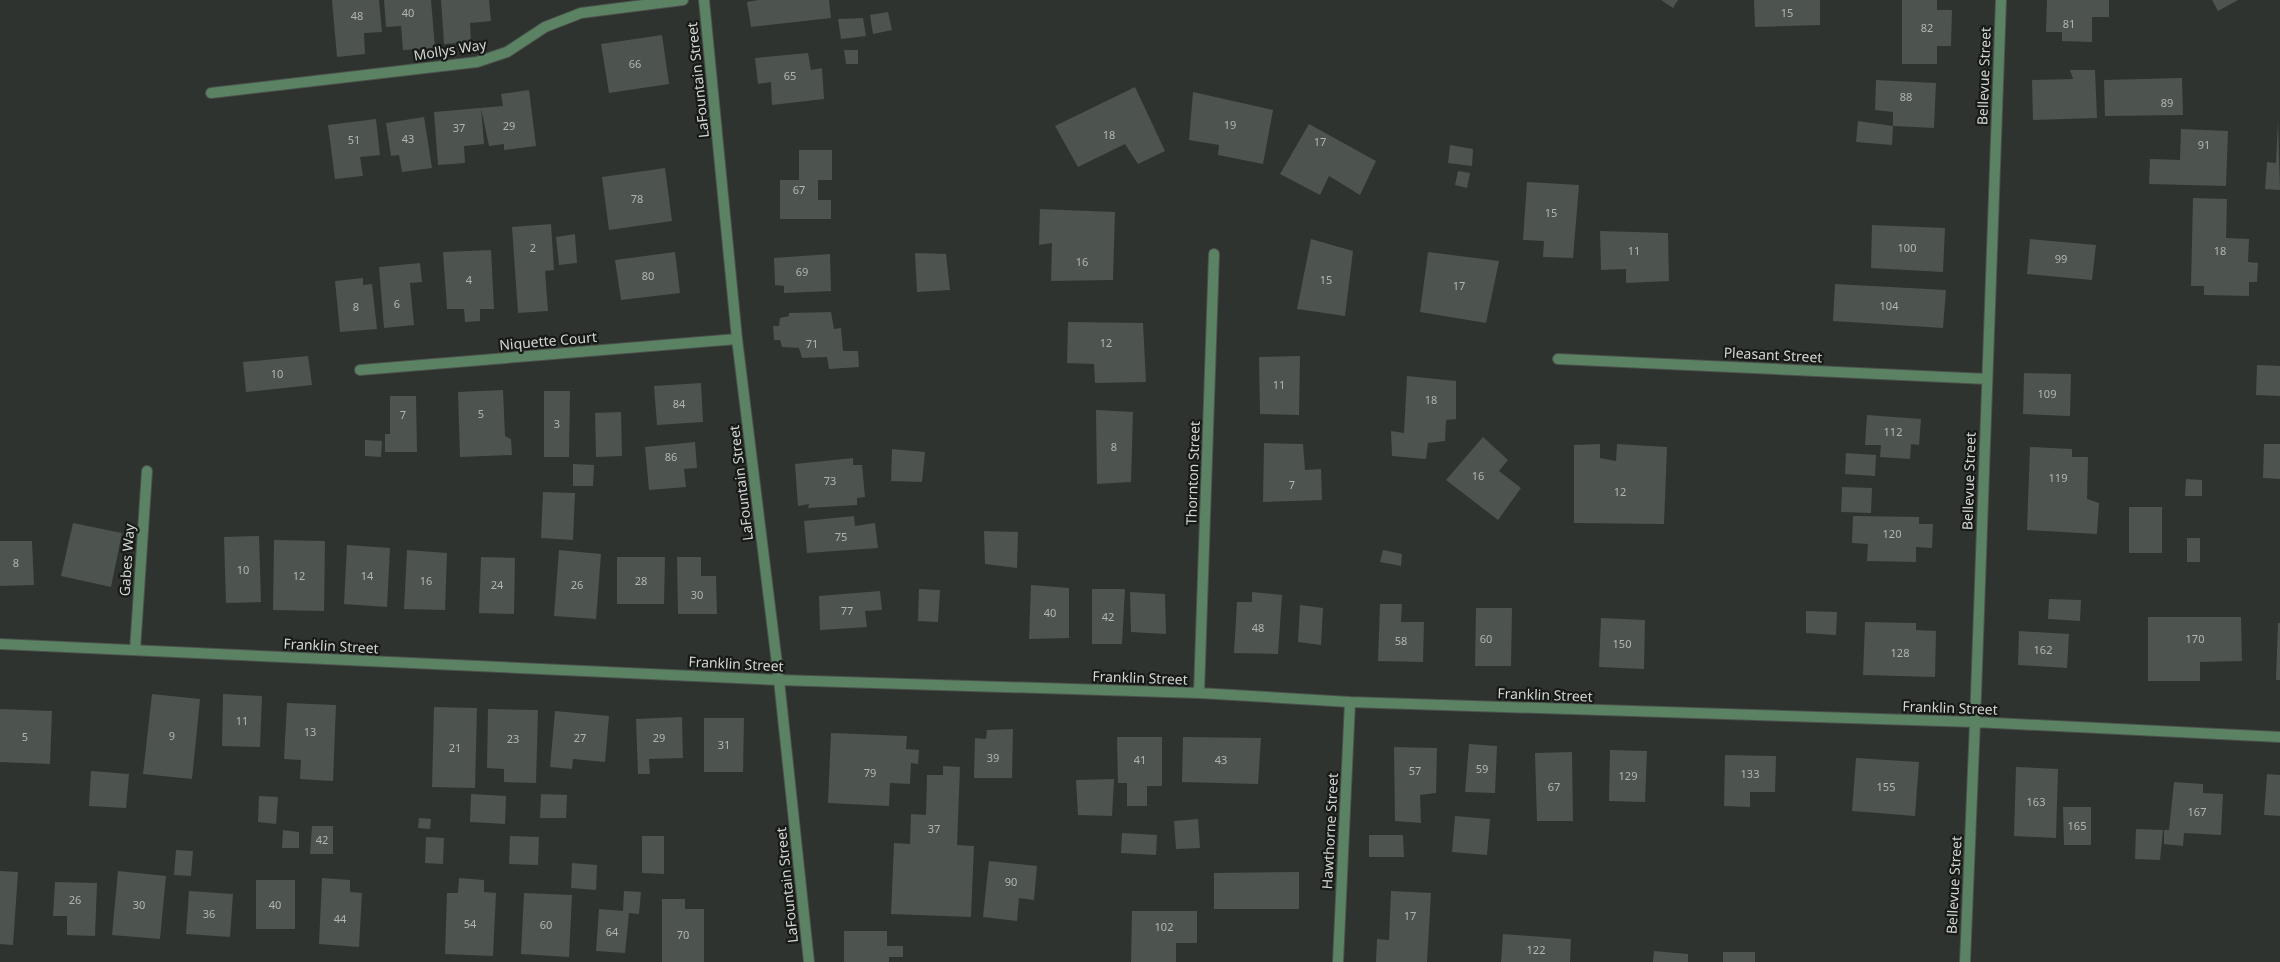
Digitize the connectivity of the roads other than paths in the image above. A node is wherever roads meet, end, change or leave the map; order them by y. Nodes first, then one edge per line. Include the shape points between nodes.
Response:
1 (683, 0) edge
2 (704, 0) edge
3 (2001, 0) edge
4 (211, 93) dead end
5 (1214, 254) dead end
6 (737, 339) junction
7 (1558, 359) dead end
8 (360, 370) dead end
9 (1986, 380) junction
10 (147, 472) dead end
11 (0, 644) edge
12 (135, 650) junction
13 (779, 680) junction
14 (1199, 693) junction
15 (1350, 702) junction
16 (1975, 722) junction
17 (2280, 737) edge
18 (809, 962) edge
19 (1338, 962) edge
20 (1965, 962) edge

1 - 4 street, Mollys Way via 581,13 545,26 507,52 477,62
2 - 6 street, LaFountain Street
3 - 9 street, Bellevue Street
5 - 14 street, Thornton Street
6 - 8 street, Niquette Court
6 - 13 street, LaFountain Street
7 - 9 street, Pleasant Street
9 - 16 street, Bellevue Street
10 - 12 street, Gabes Way
11 - 12 street, Franklin Street
12 - 13 street, Franklin Street
13 - 14 street, Franklin Street
13 - 18 street, LaFountain Street
14 - 15 street, Franklin Street
15 - 16 street, Franklin Street
15 - 19 street, Hawthorne Street
16 - 17 street, Franklin Street
16 - 20 street, Bellevue Street

